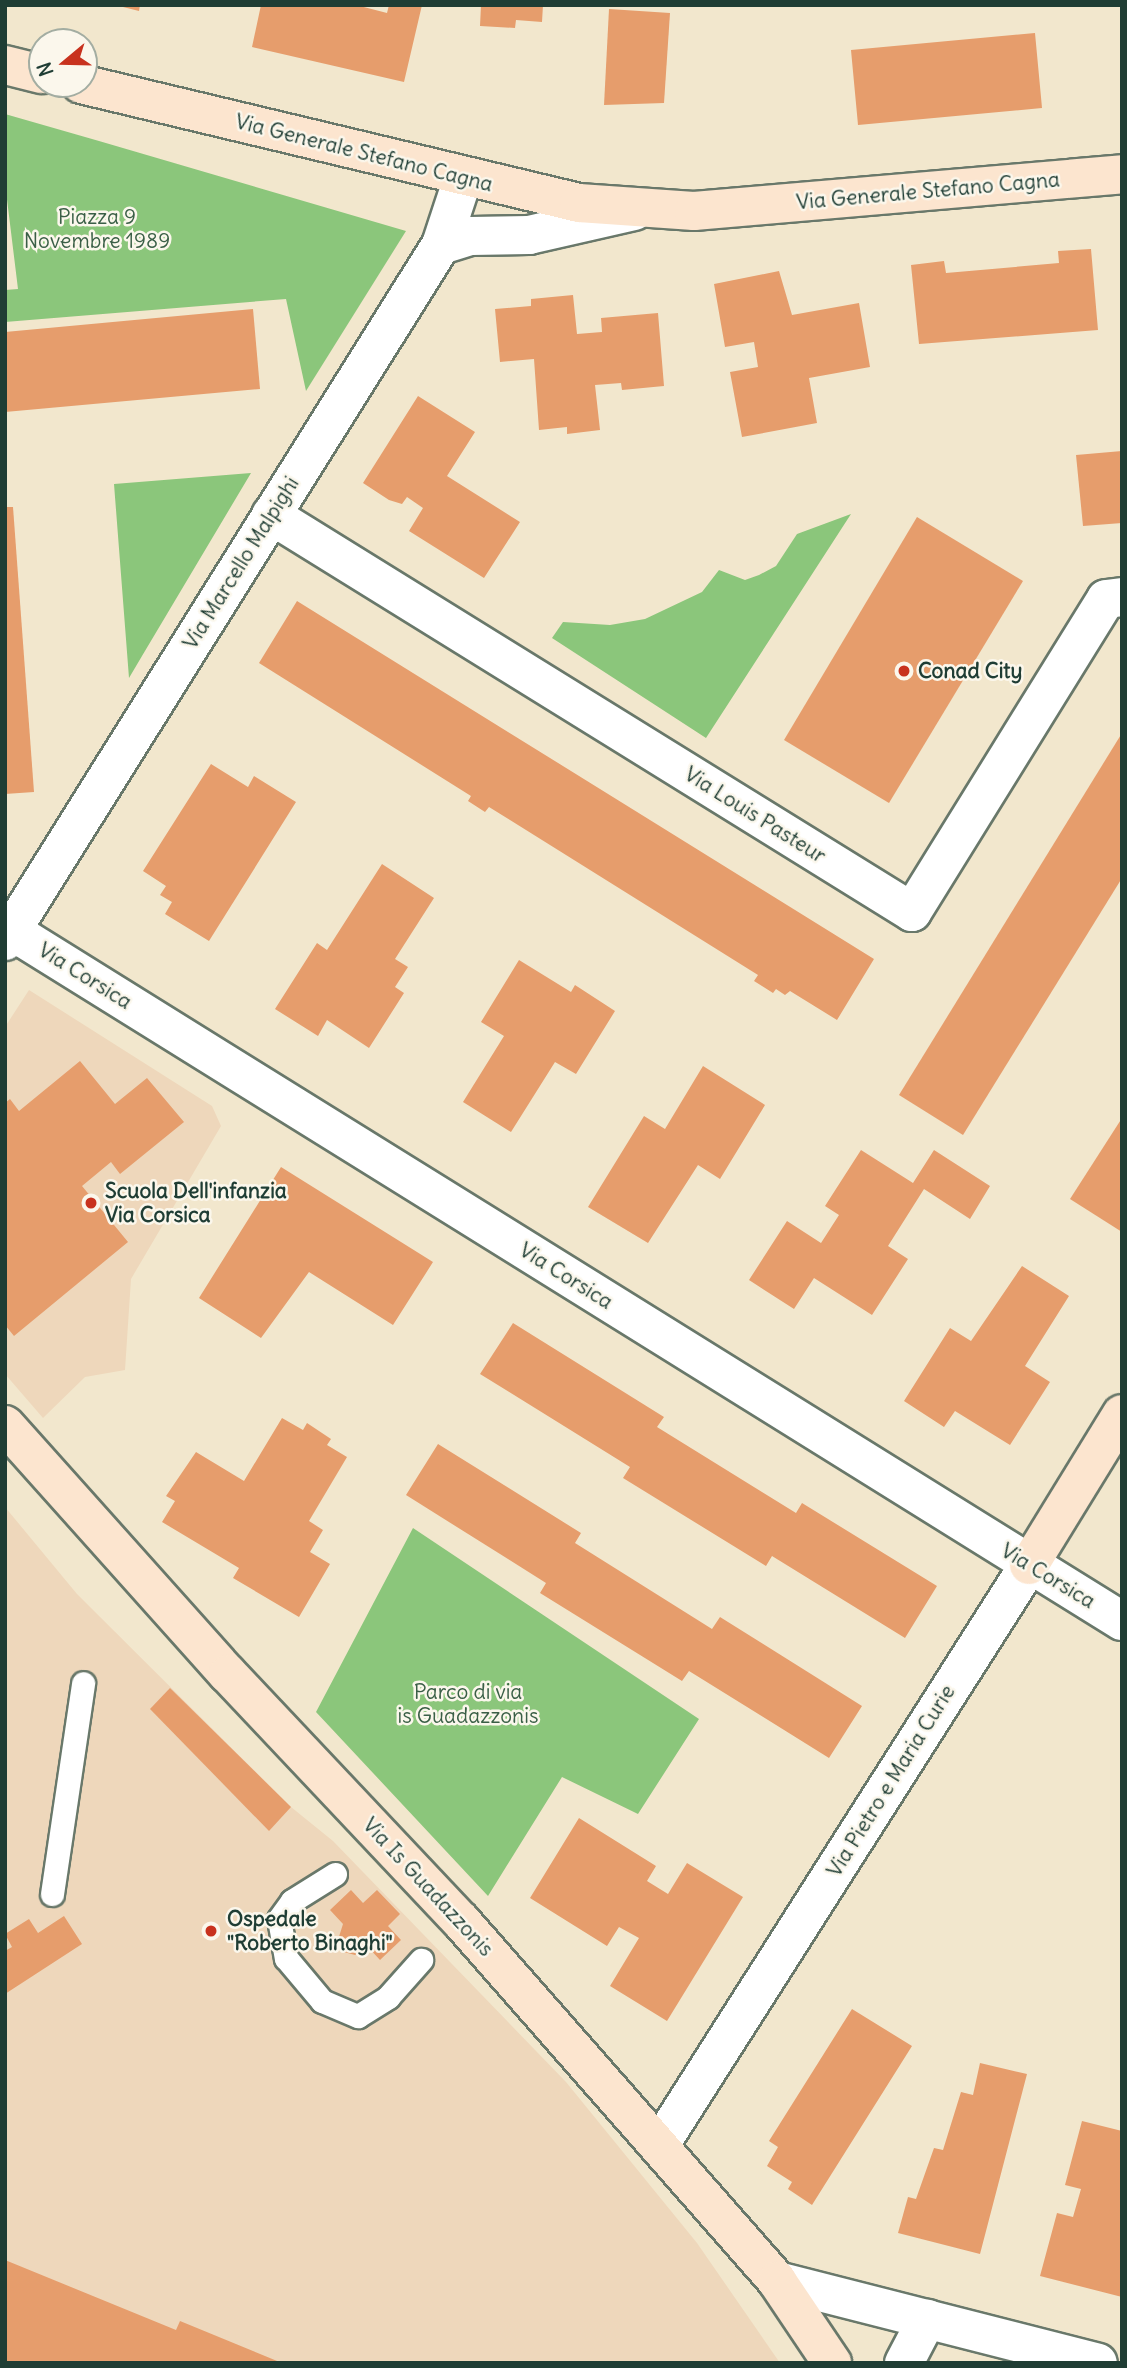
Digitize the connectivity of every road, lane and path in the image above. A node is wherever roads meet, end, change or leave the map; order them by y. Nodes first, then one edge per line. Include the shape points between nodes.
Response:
1 (5, 65) edge
2 (28, 71) edge
3 (98, 88) edge
4 (1122, 174) edge
5 (463, 178) junction
6 (650, 208) junction
7 (441, 246) junction
8 (271, 515) junction
9 (1122, 597) edge
10 (8, 936) edge
11 (1122, 1414) edge
12 (5, 1425) edge
13 (1029, 1565) junction
14 (1122, 1621) edge
15 (83, 1683) dead end
16 (335, 1874) dead end
17 (52, 1895) dead end
18 (421, 1960) dead end
19 (659, 2146) junction
20 (777, 2281) junction
21 (927, 2319) junction
22 (832, 2363) edge
23 (904, 2363) edge
24 (1098, 2363) edge

1 - 2 street
3 - 5 street, Via Generale Stefano Cagna
4 - 6 street, Via Generale Stefano Cagna via 694,211
5 - 6 street, Via Generale Stefano Cagna via 579,203
5 - 7 street, Via Marcello Malpighi
6 - 7 street, Via Generale Stefano Cagna via 529,235 471,236
7 - 8 street, Via Marcello Malpighi
8 - 9 street, Via Louis Pasteur via 912,912 1106,599
8 - 10 street, Via Marcello Malpighi
10 - 13 street, Via Corsica
11 - 13 street, Via Pietro e Maria Curie
12 - 19 street, Via Is Guadazzonis via 228,1674 461,1921
13 - 14 street, Via Corsica
13 - 19 street, Via Pietro e Maria Curie
15 - 17 lane
16 - 18 lane via 292,1902 279,1919 286,1958 321,2001 358,2016 388,1997
19 - 20 street, Via Is Guadazzonis
20 - 21 street
20 - 22 street, Via Is Guadazzonis
21 - 23 street
21 - 24 street

